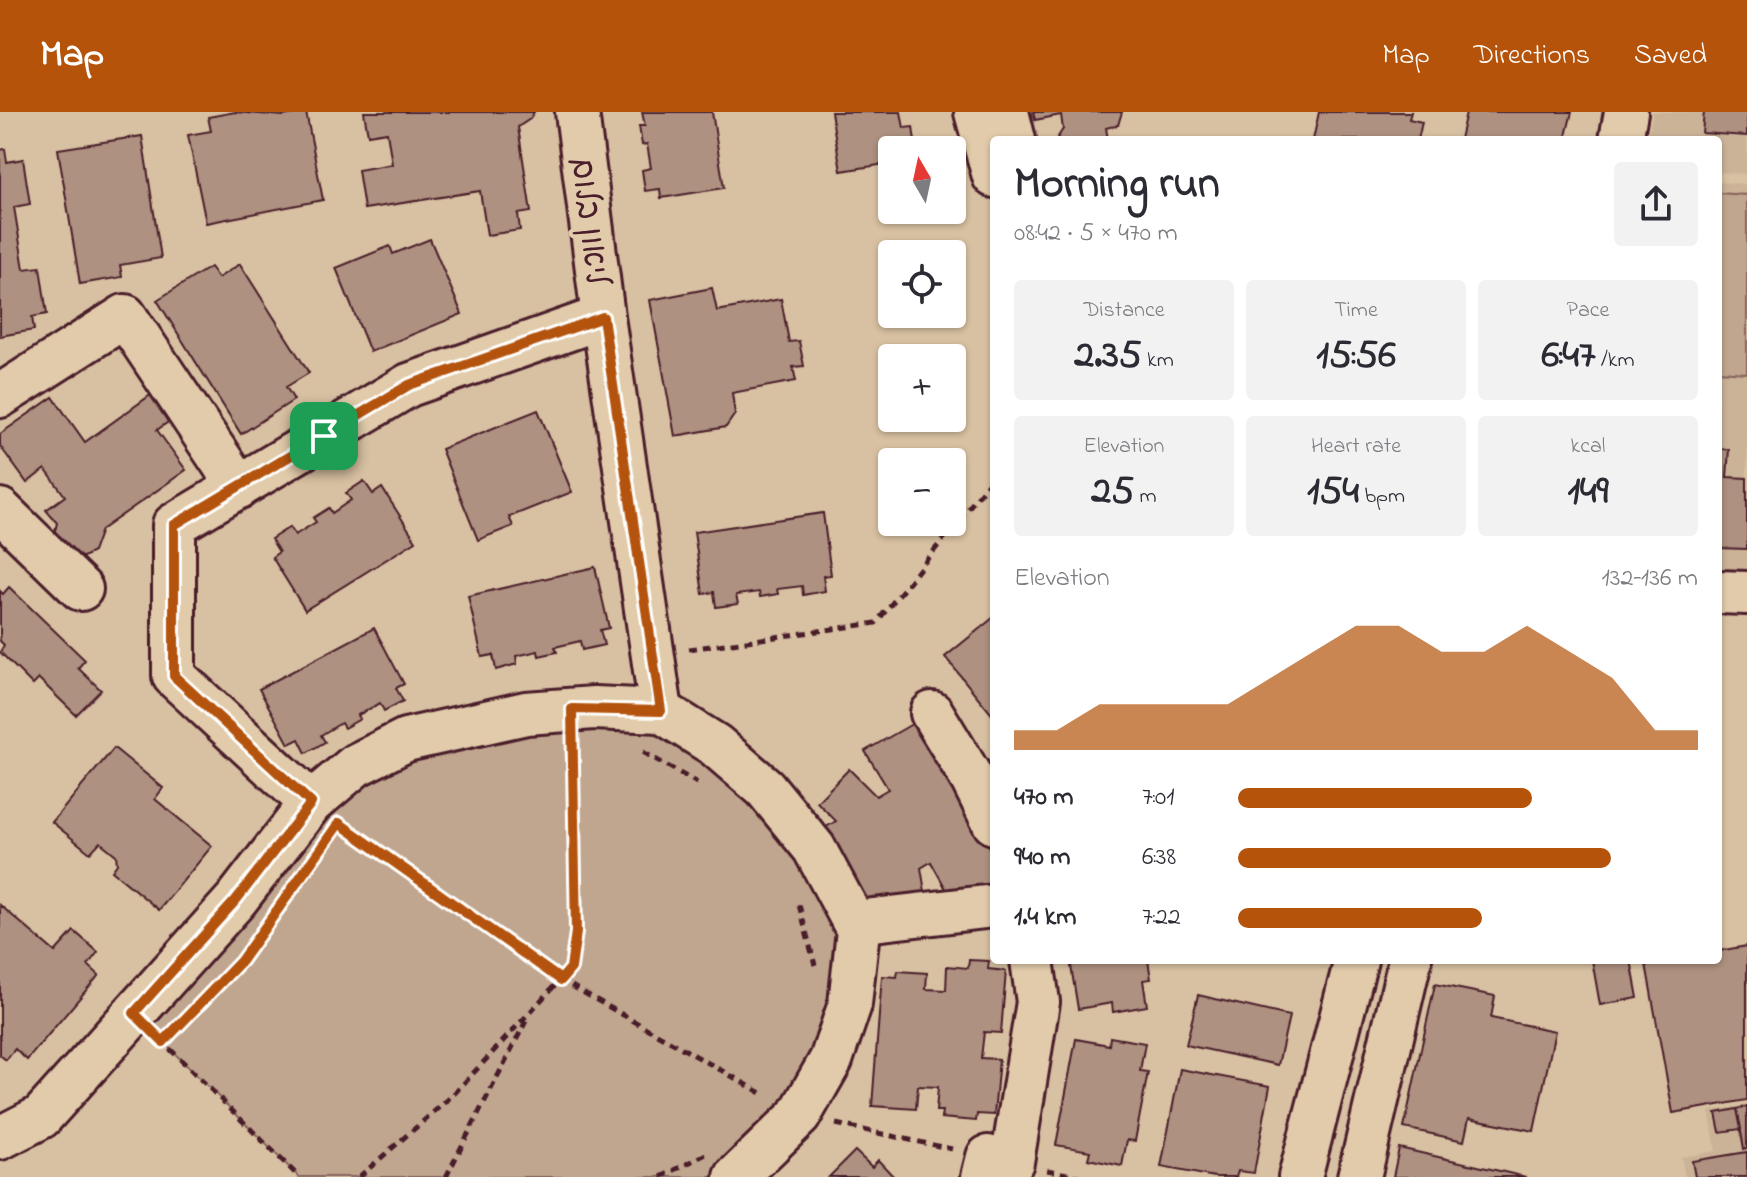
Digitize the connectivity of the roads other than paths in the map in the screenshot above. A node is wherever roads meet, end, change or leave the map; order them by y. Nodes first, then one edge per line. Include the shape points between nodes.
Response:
1 (577, 112) edge
2 (976, 112) edge
3 (1007, 112) edge
4 (1626, 112) edge
5 (1013, 136) edge
6 (1622, 136) edge
7 (990, 162) edge
8 (603, 317) junction
9 (0, 396) edge
10 (239, 487) junction
11 (0, 510) edge
12 (81, 589) dead end
13 (1722, 592) edge
14 (1747, 593) edge
15 (661, 711) junction
16 (932, 713) dead end
17 (330, 809) junction
18 (990, 815) edge
19 (990, 907) edge
20 (990, 929) edge
21 (857, 931) junction
22 (1033, 964) edge
23 (1355, 964) edge
24 (1409, 964) edge
25 (0, 1138) edge
26 (726, 1162) edge
27 (995, 1165) edge
28 (1300, 1177) edge
29 (1359, 1177) edge

1 - 8 street, ליאון בלום
2 - 7 street
3 - 5 street
4 - 6 street
8 - 10 street via 409,385
8 - 15 street, ליאון בלום
9 - 10 street via 125,316
10 - 17 street via 174,525 174,676
11 - 12 street
13 - 14 street
15 - 17 street via 526,713 406,740 356,765
15 - 21 street via 715,745 765,788 814,848
16 - 18 street
17 - 25 street via 236,900 41,1117
19 - 21 street
20 - 21 street
21 - 26 street via 850,1004 831,1060 780,1098
22 - 27 street via 1038,1002
23 - 28 street
24 - 29 street

